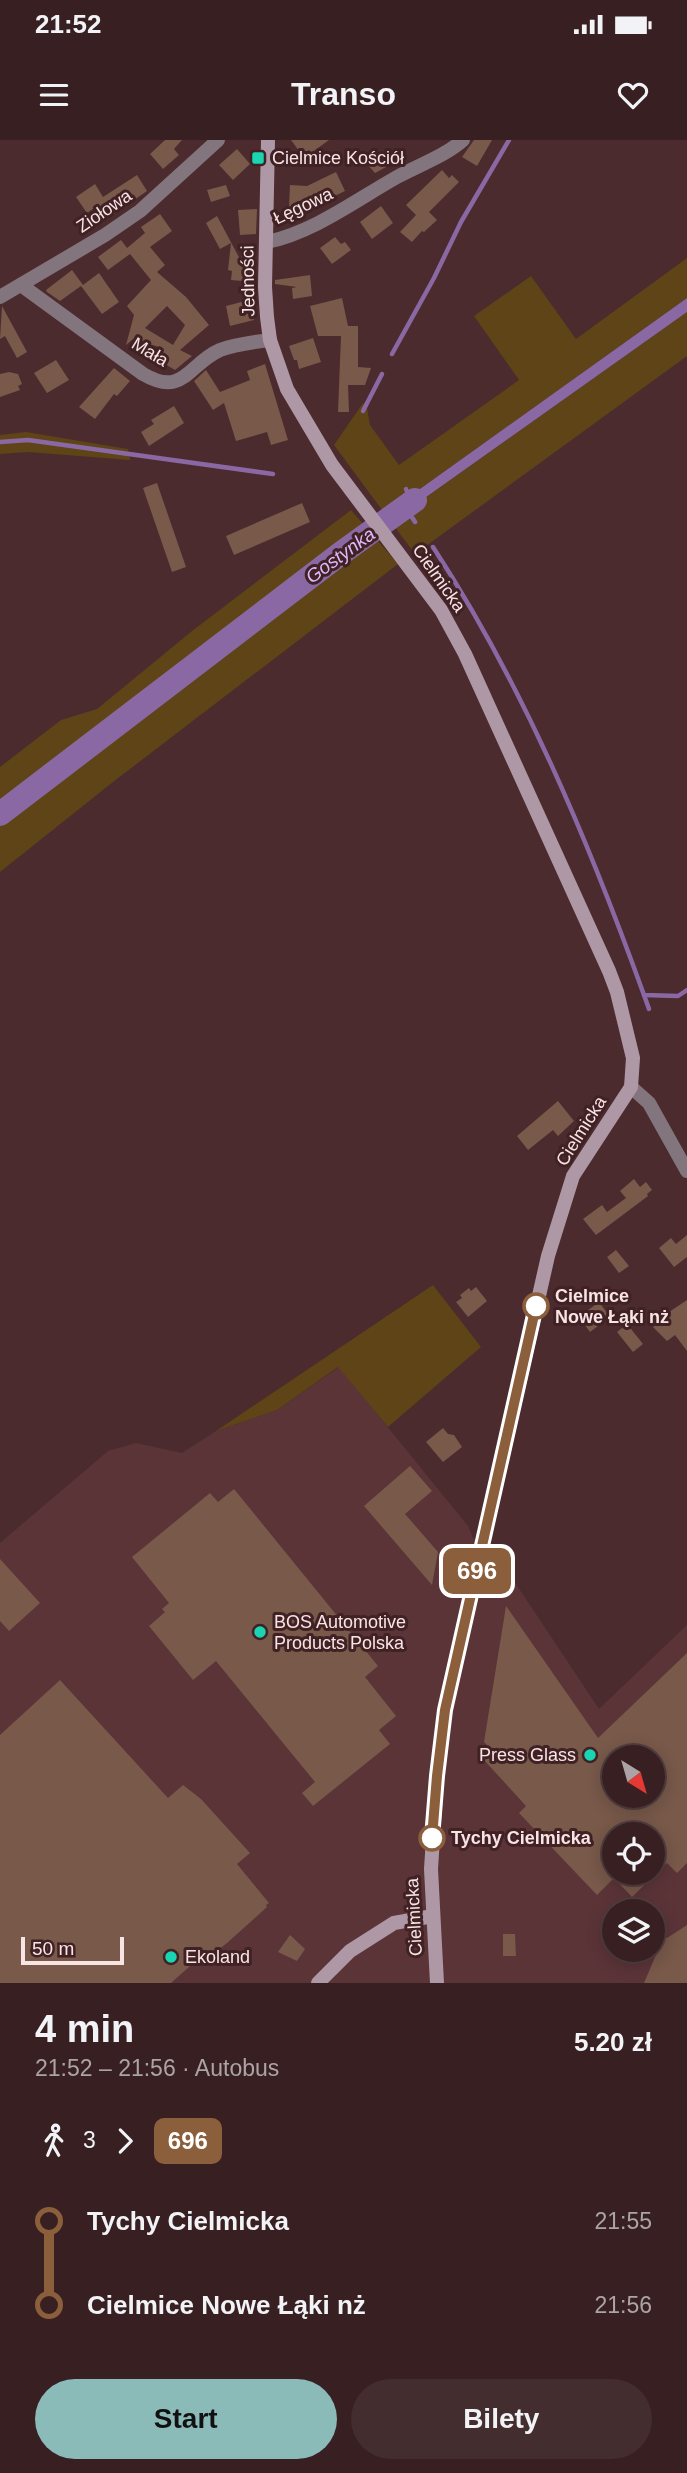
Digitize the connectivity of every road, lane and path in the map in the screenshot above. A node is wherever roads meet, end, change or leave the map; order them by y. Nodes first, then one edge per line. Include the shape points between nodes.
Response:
1 (218, 140) edge
2 (268, 140) edge
3 (463, 140) edge
4 (267, 242) junction
5 (21, 285) junction
6 (0, 297) edge
7 (270, 340) junction
8 (300, 414) joint
9 (631, 1087) junction
10 (687, 1171) edge
11 (433, 1916) junction
12 (318, 1983) edge
13 (437, 1983) edge

1 - 5 street, Ziołowa via 140,211
2 - 4 street, Jedności
3 - 4 street, Łęgowa via 342,209 285,238
4 - 7 street, Jedności
5 - 6 street, Ziołowa
5 - 7 street, Mała via 161,383 183,379 223,349
7 - 8 street, Jedności
8 - 9 street, Cielmicka via 332,465 441,610 465,654 609,971 633,1058
9 - 10 street via 649,1102
9 - 11 street, Cielmicka via 573,1176 548,1256 445,1710 432,1839
11 - 12 street via 394,1923 350,1951
11 - 13 street, Cielmicka

